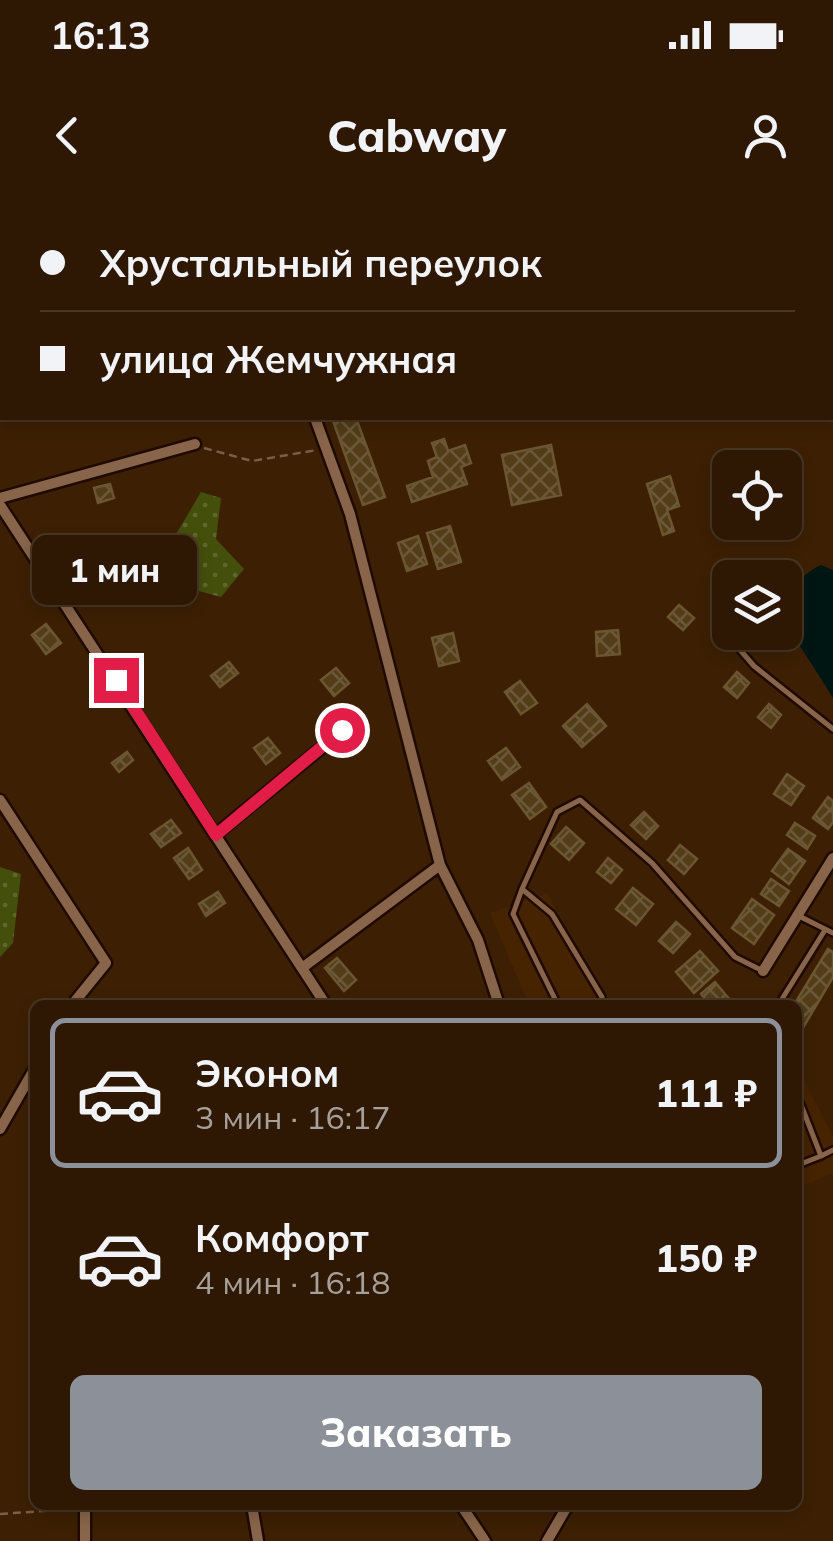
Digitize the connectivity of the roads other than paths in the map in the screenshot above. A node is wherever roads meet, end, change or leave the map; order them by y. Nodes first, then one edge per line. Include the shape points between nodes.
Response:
1 (316, 420) edge
2 (196, 444) road end
3 (0, 501) edge
4 (740, 650) edge
5 (833, 729) edge
6 (342, 730) dead end
7 (0, 800) edge
8 (216, 835) junction
9 (833, 858) edge
10 (440, 865) junction
11 (522, 889) junction
12 (799, 916) junction
13 (826, 930) junction
14 (833, 934) edge
15 (302, 968) junction
16 (764, 971) joint
17 (782, 999) dead end
18 (76, 1000) edge
19 (323, 1000) edge
20 (497, 1000) edge
21 (556, 1000) edge
22 (602, 1000) edge
23 (30, 1077) edge
24 (802, 1115) edge
25 (0, 1129) edge
26 (833, 1150) edge
27 (821, 1156) junction
28 (802, 1163) edge
29 (84, 1510) edge
30 (253, 1510) edge
31 (464, 1510) edge
32 (565, 1510) edge
33 (85, 1541) edge
34 (258, 1541) edge
35 (485, 1541) edge
36 (548, 1541) edge

1 - 10 street via 350,514
2 - 3 street
3 - 8 street
4 - 5 lane
6 - 8 street
7 - 18 street via 106,963
8 - 15 street
9 - 12 street
10 - 15 street
10 - 20 street via 478,940
11 - 16 lane via 558,812 580,800 652,863 735,957
11 - 21 lane via 514,914
11 - 22 lane via 552,914
12 - 13 lane
12 - 16 street
13 - 14 lane
13 - 17 lane
15 - 19 street
23 - 25 street
24 - 27 lane
26 - 27 lane
27 - 28 lane
29 - 33 street
30 - 34 street
31 - 35 street
32 - 36 street

